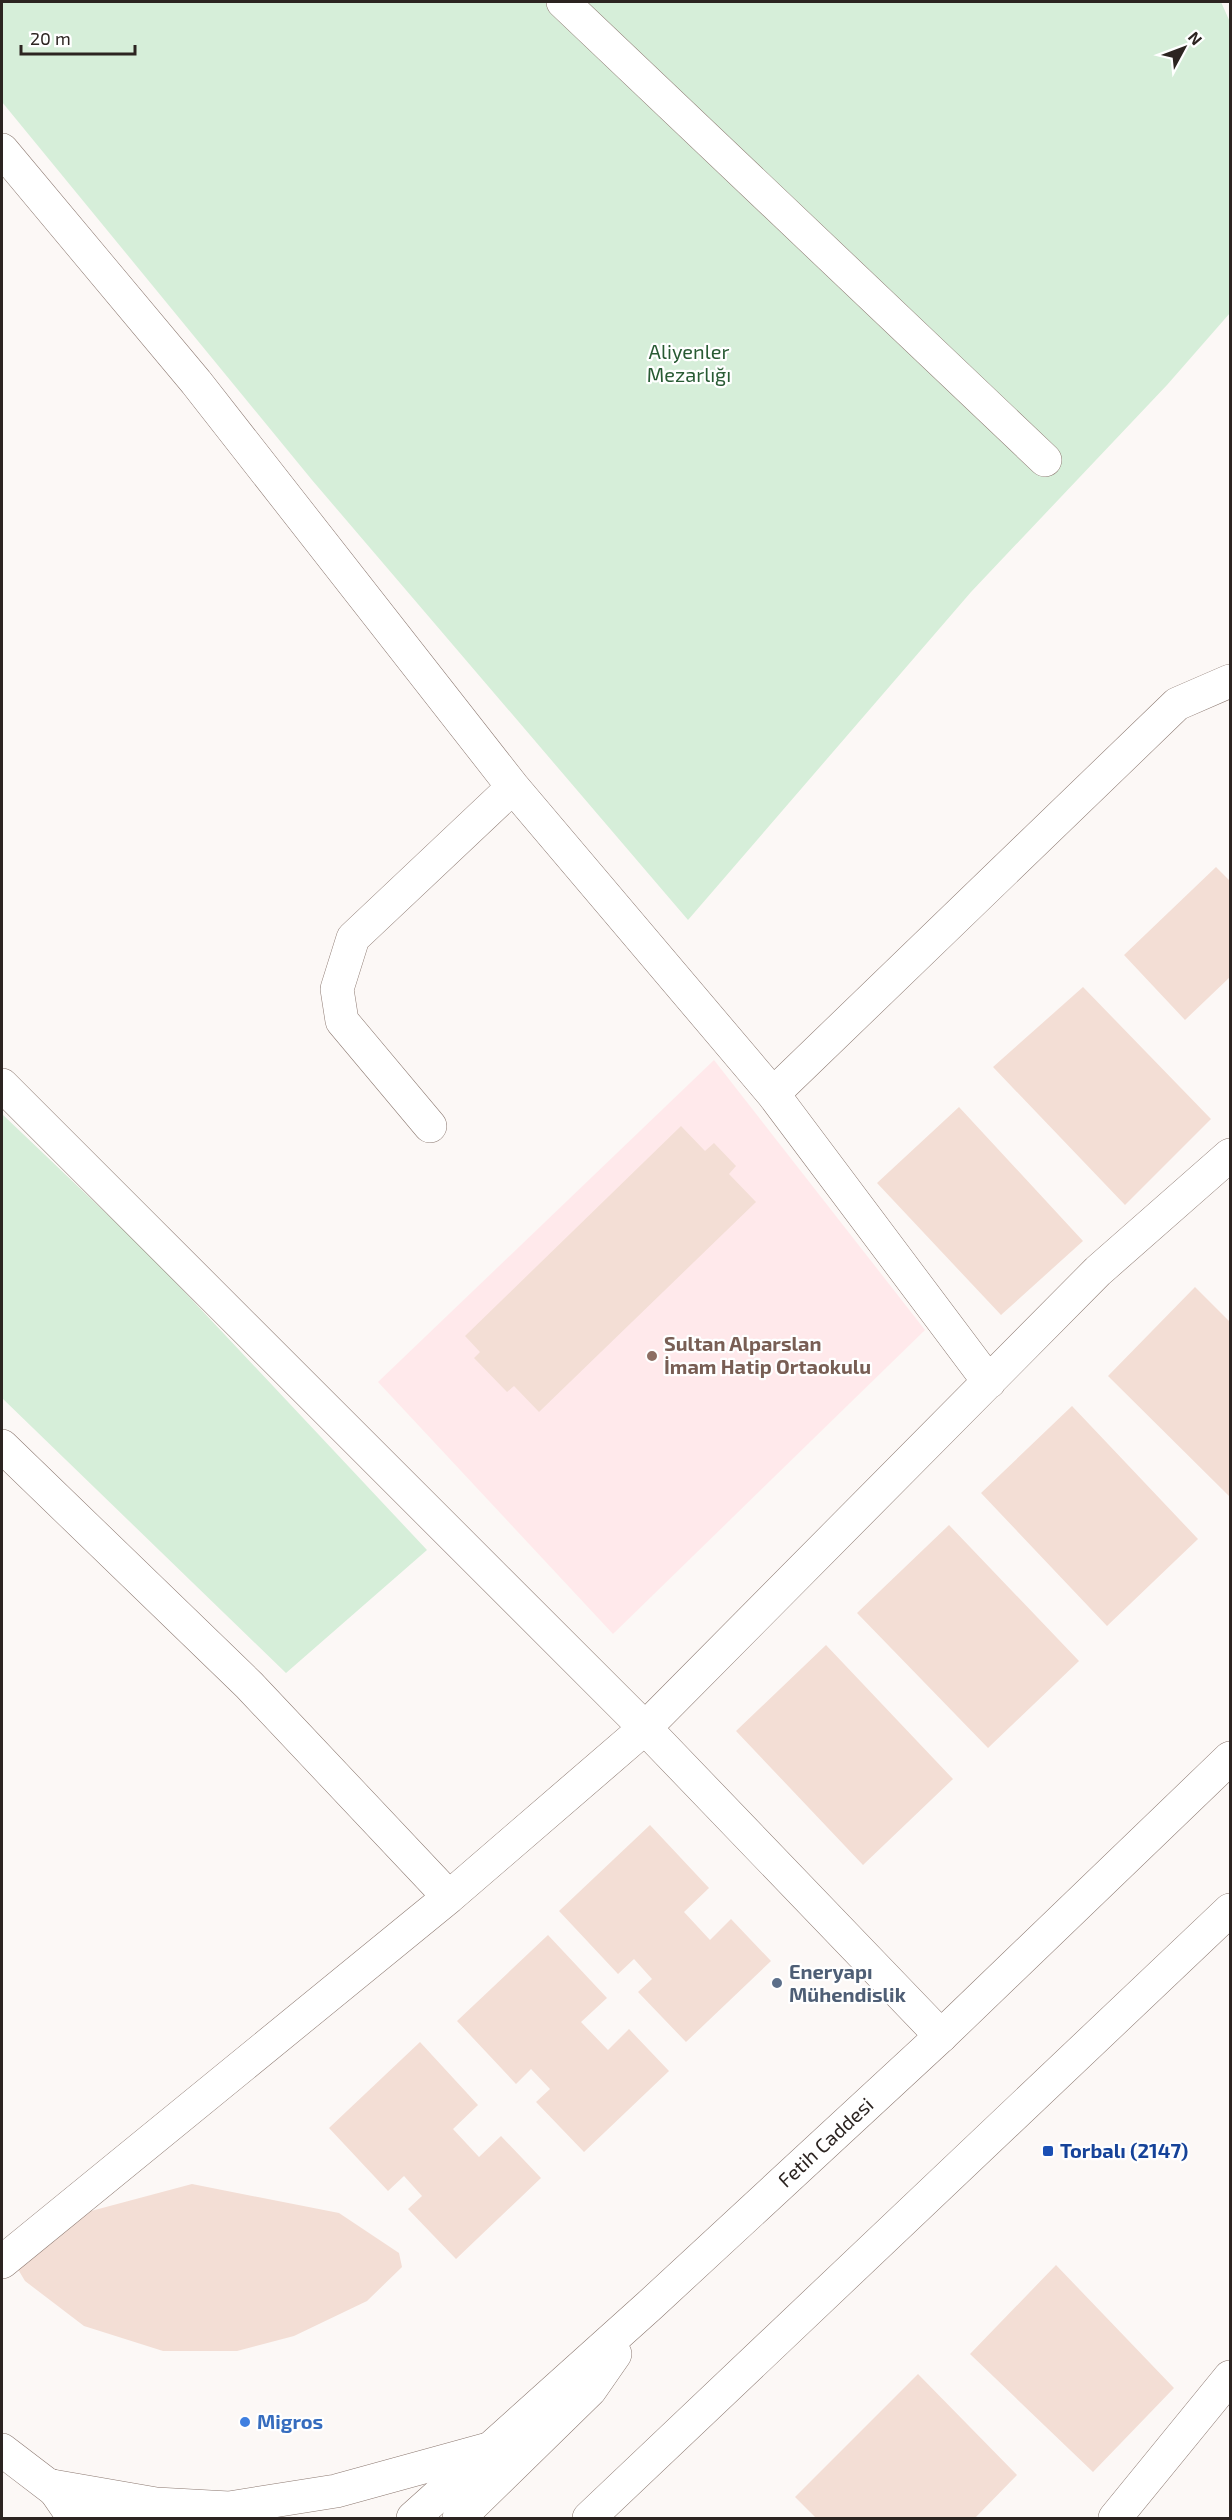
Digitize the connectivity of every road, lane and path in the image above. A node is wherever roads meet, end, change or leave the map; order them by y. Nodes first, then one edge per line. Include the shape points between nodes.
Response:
1 (563, 2) edge
2 (2, 150) edge
3 (1045, 460) dead end
4 (1230, 681) edge
5 (513, 787) junction
6 (2, 1085) edge
7 (773, 1094) junction
8 (430, 1126) dead end
9 (1230, 1155) edge
10 (989, 1382) junction
11 (2, 1446) edge
12 (645, 1728) junction
13 (1230, 1758) edge
14 (449, 1897) junction
15 (1230, 1910) edge
16 (941, 2036) junction
17 (2, 2262) edge
18 (649, 2306) junction
19 (1230, 2377) edge
20 (490, 2449) junction
21 (2, 2450) edge
22 (626, 2483) junction
23 (52, 2486) junction
24 (74, 2518) edge
25 (90, 2518) edge
26 (124, 2518) edge
27 (413, 2518) edge
28 (459, 2518) edge
29 (589, 2518) edge
30 (612, 2518) edge
31 (1115, 2518) edge

1 - 3 street
2 - 5 street via 196,382
4 - 7 street via 1177,704
5 - 7 street
5 - 8 street via 353,938 337,989 342,1021
6 - 12 street
7 - 10 street
9 - 10 street via 1098,1271
10 - 12 street
11 - 14 street via 249,1685
12 - 14 street
12 - 16 street
13 - 16 street, Fetih Caddesi
14 - 17 street
15 - 22 street
16 - 18 street, Fetih Caddesi
18 - 20 street, Fetih Caddesi
18 - 28 street via 590,2390
19 - 31 street
20 - 23 street via 336,2491 229,2508 156,2505
20 - 27 street, Fetih Caddesi
21 - 23 street
22 - 29 street
22 - 30 street
23 - 24 street
23 - 25 street
23 - 26 street

